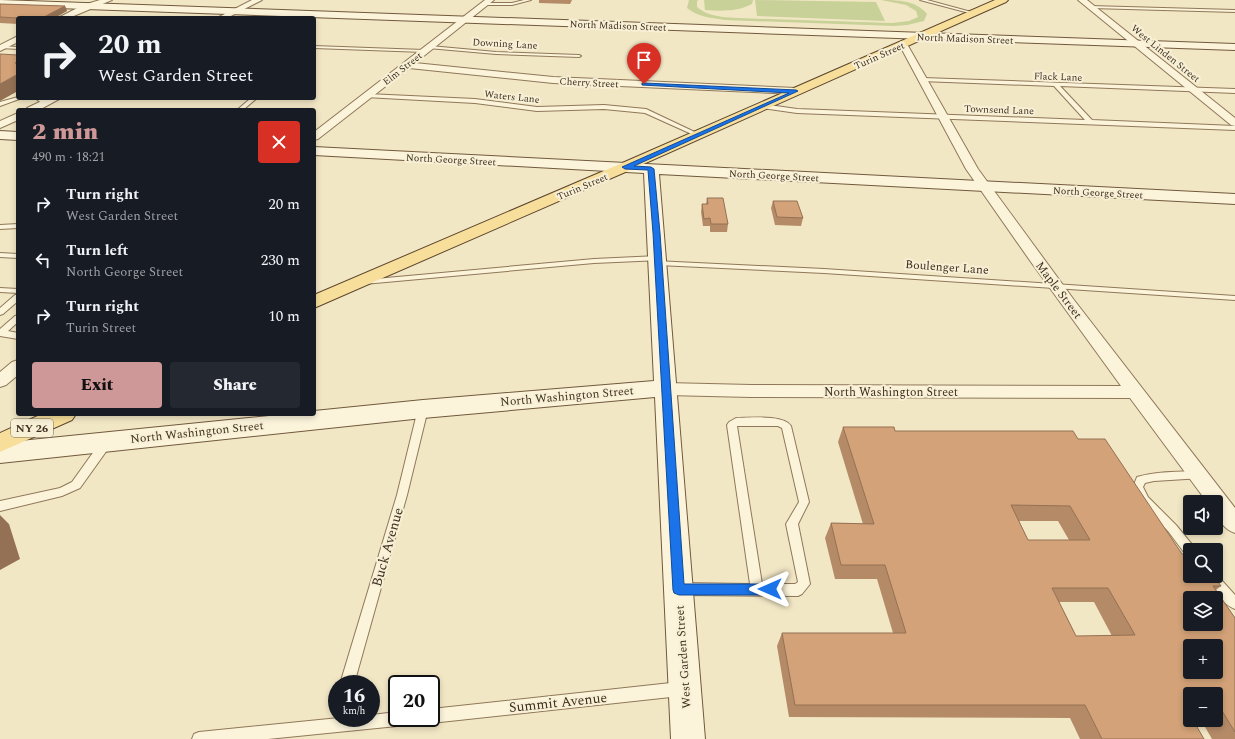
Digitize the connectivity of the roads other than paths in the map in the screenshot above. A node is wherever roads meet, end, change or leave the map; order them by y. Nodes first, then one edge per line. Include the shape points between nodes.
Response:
1 (108, 0) edge
2 (258, 0) edge
3 (529, 0) edge
4 (922, 0) edge
5 (1003, 0) edge
6 (1082, 0) edge
7 (488, 2) edge
8 (946, 2) dead end
9 (0, 3) edge
10 (940, 5) junction
11 (91, 6) junction
12 (1091, 7) junction
13 (236, 11) junction
14 (1235, 11) edge
15 (973, 14) junction
16 (67, 16) edge
17 (225, 16) edge
18 (465, 20) junction
19 (920, 36) junction
20 (16, 40) edge
21 (903, 44) junction
22 (1137, 44) junction
23 (1, 47) edge
24 (316, 47) edge
25 (1235, 47) edge
26 (16, 48) edge
27 (427, 49) junction
28 (579, 56) dead end
29 (407, 65) junction
30 (923, 80) junction
31 (1056, 85) junction
32 (1193, 89) junction
33 (796, 91) junction
34 (1235, 91) edge
35 (367, 96) junction
36 (16, 99) edge
37 (42, 100) edge
38 (252, 100) edge
39 (0, 104) edge
40 (762, 106) junction
41 (33, 108) edge
42 (242, 108) edge
43 (944, 116) junction
44 (16, 117) edge
45 (1090, 122) junction
46 (1235, 123) edge
47 (0, 125) edge
48 (1235, 128) edge
49 (0, 135) edge
50 (316, 135) edge
51 (698, 135) junction
52 (16, 136) edge
53 (316, 151) edge
54 (625, 167) junction
55 (651, 169) junction
56 (984, 186) junction
57 (1235, 199) edge
58 (16, 226) edge
59 (0, 227) edge
60 (0, 255) edge
61 (16, 256) edge
62 (658, 261) junction
63 (357, 282) junction
64 (1056, 287) junction
65 (0, 290) edge
66 (16, 291) edge
67 (1235, 298) edge
68 (16, 299) edge
69 (316, 301) edge
70 (0, 312) edge
71 (16, 320) edge
72 (16, 336) edge
73 (16, 368) edge
74 (0, 381) edge
75 (666, 389) junction
76 (1136, 392) junction
77 (423, 410) junction
78 (60, 416) edge
79 (108, 441) junction
80 (0, 443) edge
81 (0, 453) edge
82 (1198, 474) junction
83 (0, 506) edge
84 (1235, 524) edge
85 (1184, 543) edge
86 (1216, 583) edge
87 (757, 589) junction
88 (679, 590) junction
89 (1235, 603) edge
90 (350, 675) edge
91 (685, 689) junction
92 (440, 715) edge
93 (328, 723) edge
94 (199, 739) edge
95 (688, 739) edge

1 - 11 street
2 - 13 street
3 - 7 lane via 512,4
4 - 10 lane
5 - 15 main road, Turin Street
6 - 12 street, West Linden Street
7 - 18 street, Elm Street
8 - 10 lane
9 - 11 street, North Madison Street
10 - 15 lane
11 - 13 street, North Madison Street
11 - 16 street
12 - 14 lane
12 - 22 street, West Linden Street
13 - 17 street
13 - 18 street, North Madison Street
15 - 19 main road, Turin Street
18 - 19 street, North Madison Street
18 - 27 street, Elm Street
19 - 21 main road, Turin Street
19 - 22 street, North Madison Street
20 - 23 street
21 - 30 street, Maple Street
21 - 33 main road, Turin Street
22 - 25 street, North Madison Street
22 - 32 street, West Linden Street
23 - 26 lane
24 - 27 lane, Downing Lane
27 - 28 lane, Downing Lane
27 - 29 street, Elm Street
29 - 33 street, Cherry Street via 554,80
29 - 35 street, Elm Street
30 - 31 lane, Flack Lane
30 - 43 street, Maple Street
31 - 32 lane, Flack Lane
31 - 45 lane
32 - 34 lane, Flack Lane
32 - 46 street, West Linden Street
33 - 40 main road, Turin Street
35 - 50 street, Elm Street
35 - 51 lane, Waters Lane via 474,102 537,109 604,106 646,111
36 - 39 lane
37 - 41 street
38 - 42 lane
40 - 43 lane, Townsend Lane via 797,111
40 - 51 main road, Turin Street
43 - 45 lane, Townsend Lane
43 - 56 street, Maple Street
44 - 47 street
45 - 48 lane, Townsend Lane
49 - 52 street
51 - 54 main road, Turin Street
53 - 54 street, North George Street
54 - 55 street, North George Street
54 - 63 main road, Turin Street
55 - 56 street, North George Street
55 - 62 street, West Garden Street
56 - 57 street, North George Street
56 - 64 street, Maple Street
58 - 59 lane
60 - 61 lane
62 - 63 lane, Boulenger Lane via 594,261
62 - 64 lane, Boulenger Lane
62 - 75 street, West Garden Street
63 - 69 main road, Turin Street
64 - 67 lane, Boulenger Lane
64 - 76 street, Maple Street
65 - 66 lane
68 - 70 lane
71 - 72 lane via 1,333
73 - 74 street
75 - 76 street, North Washington Street
75 - 77 street, North Washington Street
75 - 88 street, West Garden Street
76 - 82 street, Maple Street
77 - 79 street, North Washington Street
77 - 90 lane, Buck Avenue via 402,496
78 - 80 main road, NY 26
79 - 81 street, North Washington Street
79 - 83 lane via 76,485 62,492
82 - 84 street, Maple Street
82 - 85 lane via 1154,477 1141,480 1138,487 1144,500
86 - 89 lane
87 - 87 lane via 798,590 804,584 792,524 804,502 786,426 780,422 736,422 732,425
87 - 88 lane
88 - 91 street, West Garden Street
91 - 92 lane, Summit Avenue
91 - 95 street, West Garden Street
93 - 94 lane

